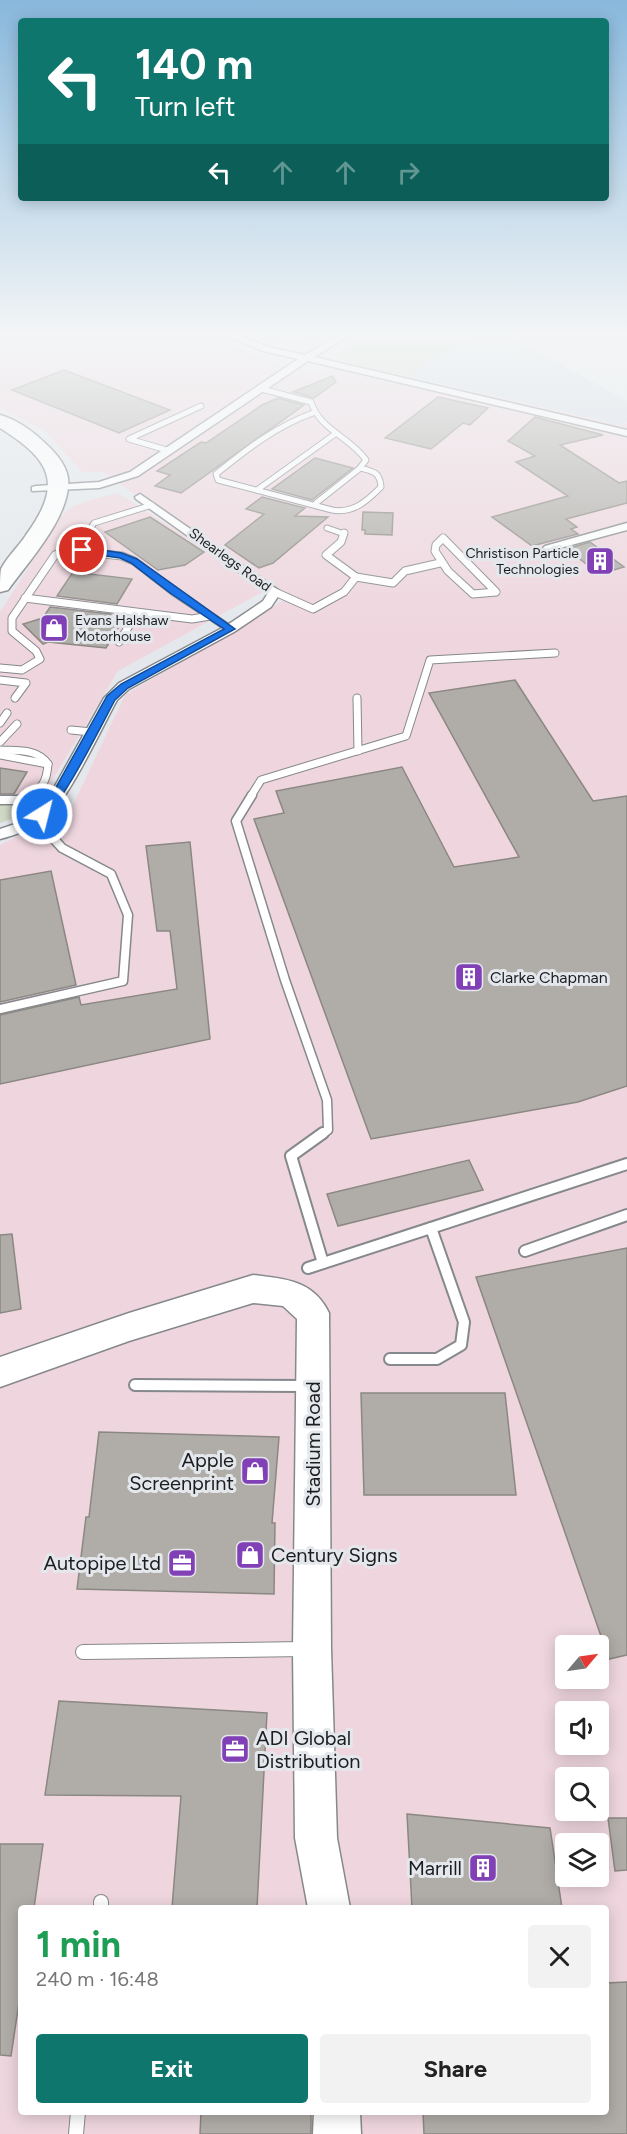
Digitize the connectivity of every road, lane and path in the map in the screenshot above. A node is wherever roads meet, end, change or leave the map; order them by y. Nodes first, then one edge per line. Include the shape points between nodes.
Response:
1 (19, 431) edge
2 (147, 431) edge
3 (200, 431) edge
4 (277, 431) edge
5 (331, 431) edge
6 (0, 433) edge
7 (335, 434) junction
8 (170, 451) junction
9 (360, 468) junction
10 (59, 488) junction
11 (36, 489) junction
12 (257, 490) junction
13 (140, 497) dead end
14 (316, 503) junction
15 (152, 505) junction
16 (627, 526) edge
17 (327, 528) dead end
18 (549, 548) dead end
19 (78, 550) junction
20 (0, 553) edge
21 (440, 563) junction
22 (356, 576) junction
23 (0, 585) edge
24 (275, 592) junction
25 (25, 598) junction
26 (137, 613) junction
27 (210, 616) junction
28 (230, 629) junction
29 (119, 642) dead end
30 (555, 653) dead end
31 (0, 668) edge
32 (0, 680) edge
33 (15, 698) dead end
34 (357, 698) dead end
35 (7, 713) dead end
36 (0, 723) edge
37 (17, 724) dead end
38 (71, 730) dead end
39 (92, 732) junction
40 (0, 742) edge
41 (0, 750) edge
42 (357, 751) junction
43 (0, 755) edge
44 (48, 764) junction
45 (0, 800) edge
46 (35, 818) junction
47 (0, 834) edge
48 (0, 1009) edge
49 (627, 1164) edge
50 (627, 1215) edge
51 (431, 1228) junction
52 (525, 1251) dead end
53 (323, 1263) junction
54 (308, 1268) dead end
55 (390, 1359) dead end
56 (0, 1372) edge
57 (135, 1385) dead end
58 (313, 1386) junction
59 (312, 1649) junction
60 (83, 1652) dead end
61 (328, 1905) edge
62 (78, 2115) edge
63 (337, 2115) edge
64 (76, 2134) edge
65 (337, 2134) edge

1 - 10 highway via 50,456 56,465
2 - 8 lane via 129,439
3 - 8 street
4 - 12 lane via 216,474 218,480
5 - 7 lane
6 - 11 highway via 30,459 37,475
7 - 9 lane via 355,445 366,460
7 - 12 lane
8 - 10 street via 127,478
9 - 14 lane
9 - 14 lane via 374,471 380,477 381,487 366,501 340,512
10 - 11 street
10 - 23 highway via 50,514
11 - 20 highway via 23,523
12 - 14 lane
13 - 15 street, Shearlegs Road
15 - 19 lane via 94,524
15 - 24 street, Shearlegs Road
16 - 18 street
17 - 22 lane via 344,533 341,542 326,555
19 - 25 lane via 55,555
19 - 27 lane via 134,561
21 - 21 lane via 435,552 443,538 496,592 473,594
21 - 22 lane via 405,572 393,583
22 - 24 lane via 344,592 313,609
24 - 28 street, Shearlegs Road via 267,604
25 - 26 lane
25 - 31 lane via 12,618 12,631 40,659 21,670
26 - 27 lane via 192,619
26 - 29 lane
27 - 28 lane
28 - 39 street, Shearlegs Road via 124,686 111,698
30 - 42 lane via 430,660 406,736
32 - 33 lane via 26,683
34 - 42 lane
35 - 36 lane
37 - 40 lane
38 - 39 lane
39 - 46 street, Shearlegs Road via 56,797
41 - 44 lane via 37,753
42 - 53 lane via 261,780 236,821 327,1100 328,1130 291,1156
43 - 44 lane
44 - 45 lane via 48,774 36,793 15,802
46 - 47 street, Shearlegs Road
46 - 48 lane via 62,848 111,874 128,915 123,981
49 - 51 lane
50 - 52 lane
51 - 53 lane
51 - 55 lane via 464,1322 461,1345 437,1359
53 - 54 lane
56 - 58 street, Stadium Road via 253,1289 290,1293 313,1313
57 - 58 lane
58 - 59 street, Stadium Road
59 - 60 lane
59 - 61 street, Stadium Road via 316,1838
62 - 64 lane
63 - 65 street

